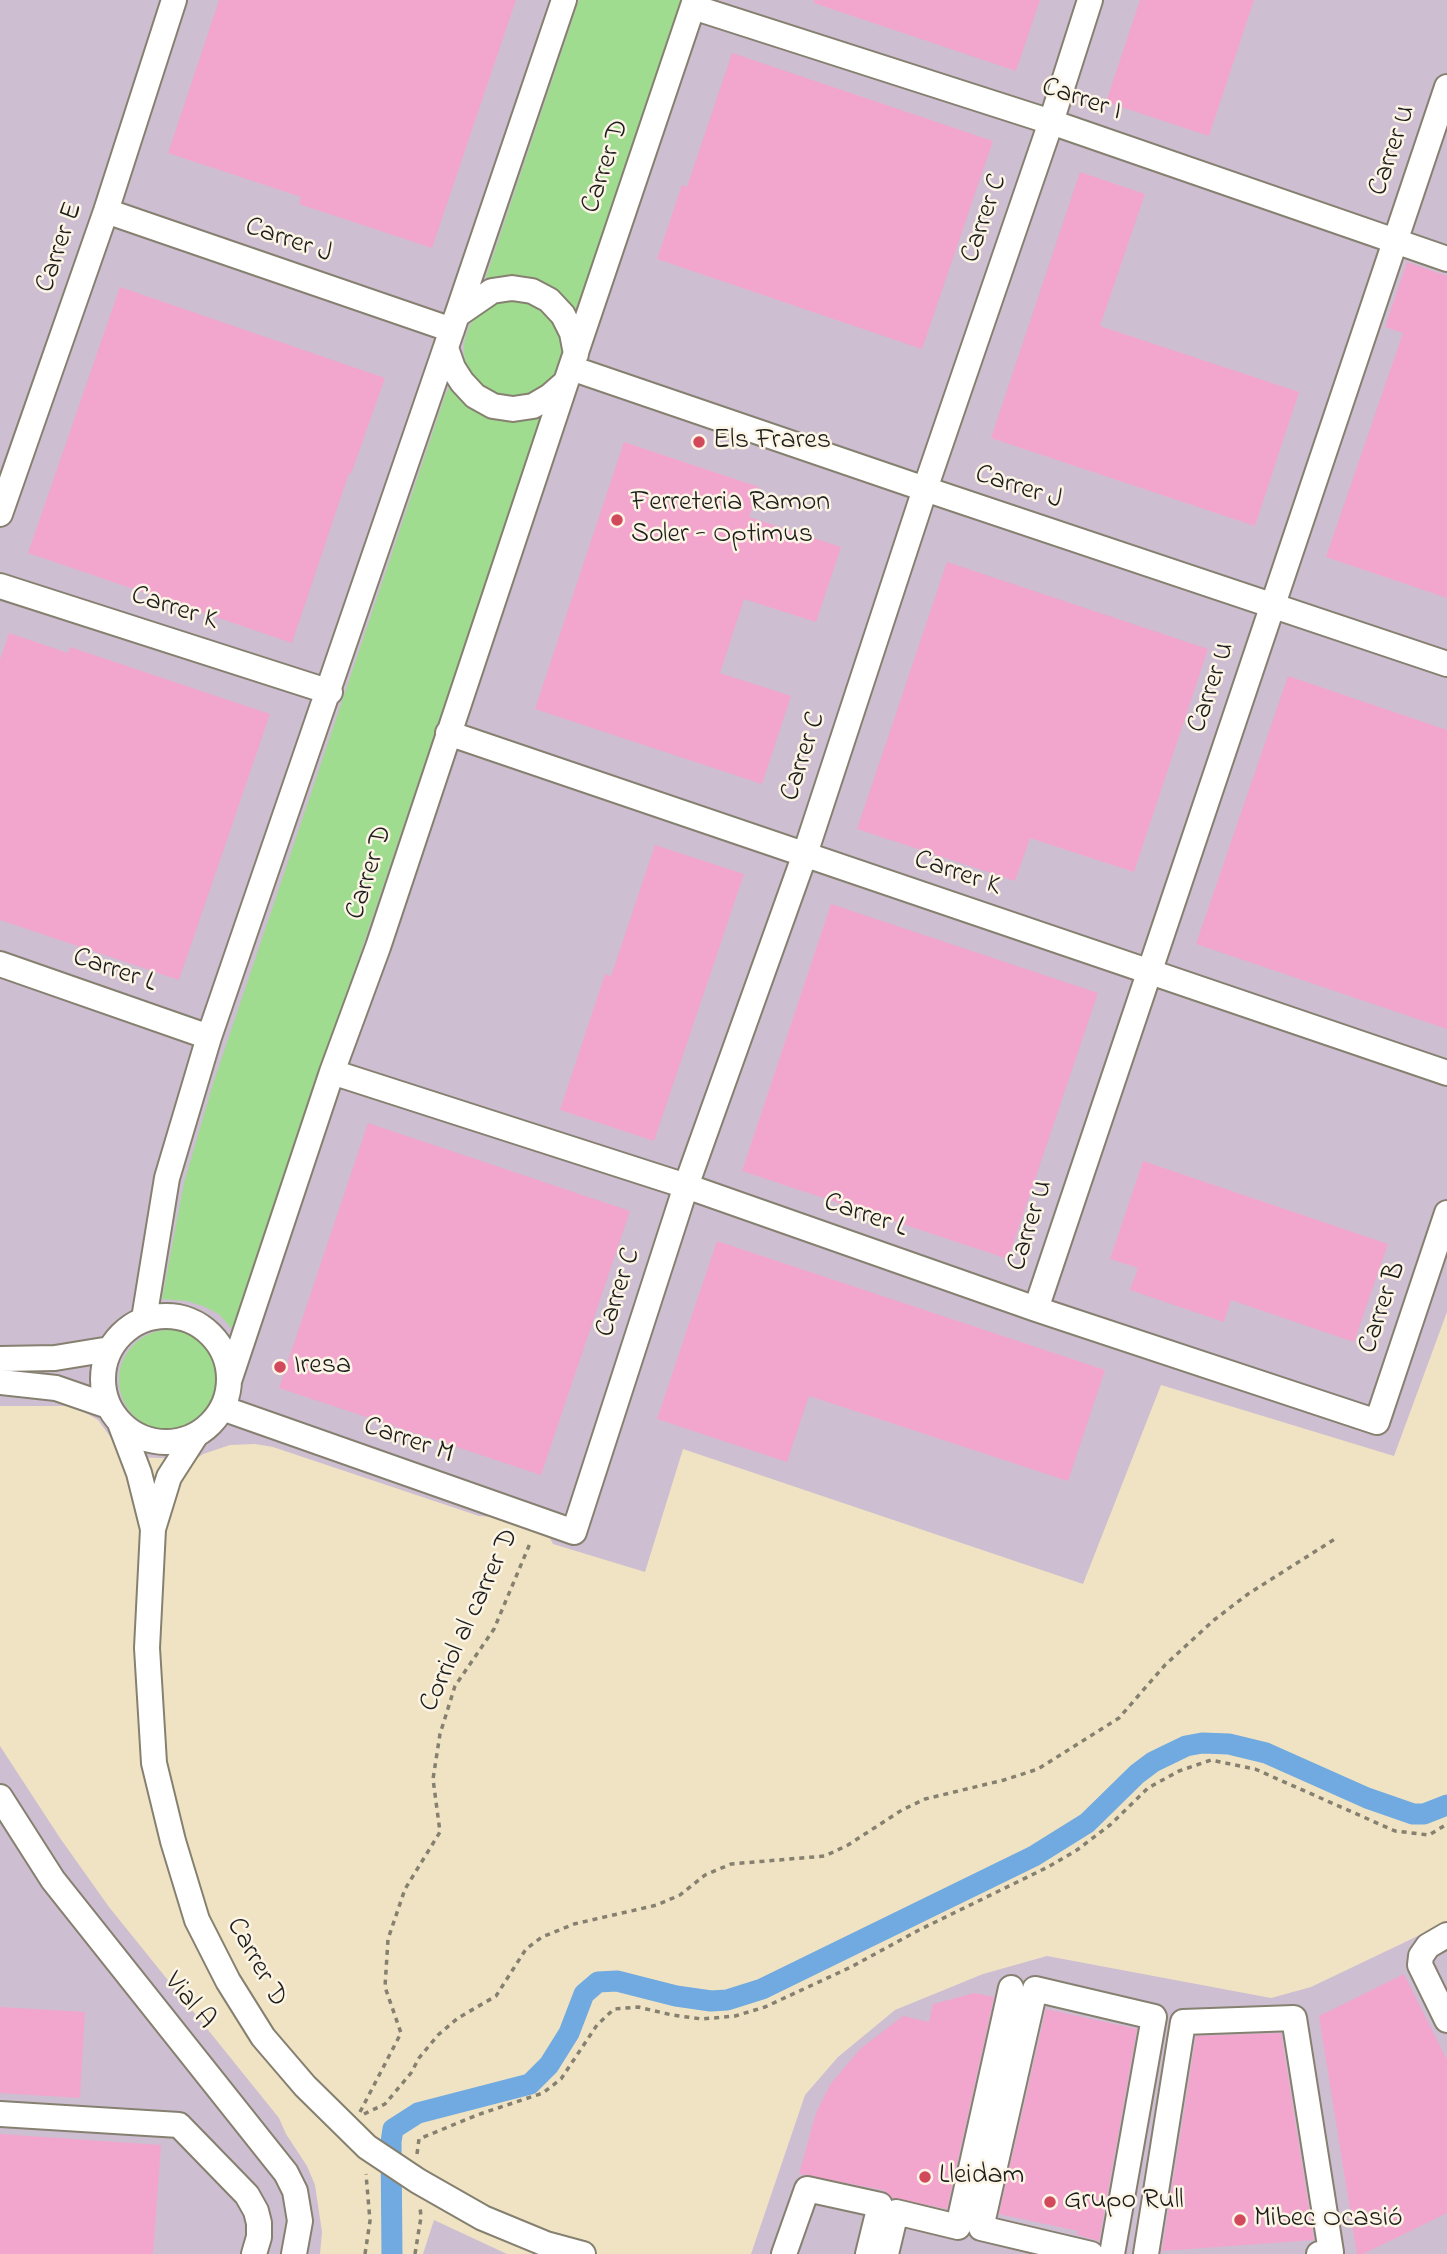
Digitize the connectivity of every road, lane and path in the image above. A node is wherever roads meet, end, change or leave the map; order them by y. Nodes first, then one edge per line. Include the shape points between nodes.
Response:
1 (174, 0) edge
2 (564, 0) edge
3 (1090, 0) edge
4 (694, 4) edge
5 (1447, 87) edge
6 (1051, 122) junction
7 (106, 211) junction
8 (1394, 241) junction
9 (1447, 259) edge
10 (452, 331) junction
11 (571, 368) junction
12 (925, 489) junction
13 (0, 514) edge
14 (0, 586) edge
15 (1272, 604) junction
16 (1447, 664) edge
17 (330, 692) junction
18 (448, 733) junction
19 (805, 854) junction
20 (0, 964) edge
21 (1148, 971) junction
22 (209, 1037) junction
23 (332, 1072) junction
24 (1447, 1073) edge
25 (686, 1186) junction
26 (1447, 1213) edge
27 (1036, 1309) junction
28 (144, 1319) junction
29 (110, 1349) junction
30 (0, 1359) edge
31 (0, 1381) edge
32 (229, 1381) junction
33 (222, 1408) junction
34 (114, 1414) junction
35 (1377, 1422) joint
36 (196, 1434) junction
37 (540, 1520) junction
38 (153, 1529) junction
39 (574, 1532) joint
40 (1338, 1537) dead end
41 (0, 1797) edge
42 (1447, 1824) edge
43 (1447, 1936) edge
44 (1011, 1988) dead end
45 (1447, 2020) edge
46 (0, 2114) edge
47 (371, 2151) junction
48 (411, 2176) junction
49 (1027, 2247) edge
50 (254, 2254) edge
51 (294, 2254) edge
52 (365, 2254) edge
53 (415, 2254) edge
54 (583, 2254) edge
55 (784, 2254) edge
56 (868, 2254) edge
57 (886, 2254) edge
58 (1091, 2254) edge
59 (1112, 2254) edge
60 (1146, 2254) edge
61 (1319, 2254) edge

1 - 7 street, Carrer E
2 - 10 street
3 - 6 street, Carrer C
4 - 6 street, Carrer I
4 - 11 street, Carrer D
5 - 8 street, Carrer U
6 - 8 street, Carrer I
6 - 12 street, Carrer C
7 - 10 street, Carrer J
7 - 13 street, Carrer E
8 - 9 street, Carrer I
8 - 15 street, Carrer U
10 - 11 street via 453,368 475,397 493,406 533,406 550,396
10 - 11 street via 492,291 532,291 563,314 572,333
10 - 17 street
11 - 12 street, Carrer J
11 - 18 street, Carrer D
12 - 15 street, Carrer J
12 - 19 street, Carrer C
14 - 17 street, Carrer K
15 - 16 street, Carrer J
15 - 21 street, Carrer U
17 - 22 street
18 - 19 street, Carrer K
18 - 23 street, Carrer D
19 - 21 street, Carrer K
19 - 25 street, Carrer C
20 - 22 street, Carrer L
21 - 24 street, Carrer K
21 - 27 street, Carrer U
22 - 28 street via 167,1178
23 - 25 street, Carrer L
23 - 32 street, Carrer D
25 - 27 street, Carrer L
25 - 39 street, Carrer C
26 - 35 street, Carrer B
27 - 35 street, Carrer L
28 - 29 street via 130,1326
28 - 32 street via 164,1315 203,1327 227,1360
29 - 30 street via 55,1358
29 - 34 street via 103,1367 103,1387
31 - 34 street via 56,1388
32 - 33 street
33 - 36 street
33 - 37 street, Carrer M
34 - 36 street via 136,1435 156,1441 177,1441
34 - 38 street, Carrer D via 139,1473
36 - 38 street, Carrer D via 169,1477
37 - 39 street, Carrer M
37 - 40 path, Corriol al carrer D via 494,1629 456,1686 440,1734 433,1779 440,1832 405,1889 388,1938 385,1987 401,2032 356,2118 385,2104 438,2035 496,1996 526,1949 542,1937 574,1924 657,1905 731,1864 825,1856 925,1800 1038,1769 1119,1718 1165,1665 1223,1614
38 - 47 street, Carrer D via 147,1648 154,1763 197,1920 263,2037
41 - 51 street, Vial A via 53,1880 286,2173 295,2191 300,2221
42 - 48 path via 1429,1835 1395,1831 1255,1769 1211,1760 1179,1770 1148,1787 1110,1825 1048,1867 765,2007 702,2019 638,2007 614,2010 597,2025 561,2079 543,2093 419,2139
43 - 45 street via 1428,1946 1420,1965
44 - 57 street via 958,2227 896,2213
46 - 50 street via 179,2125 256,2211 259,2223
47 - 48 street, Carrer D
47 - 52 path via 366,2171 370,2221
48 - 53 path via 421,2217
48 - 54 street, Carrer D via 483,2218
49 - 58 street
49 - 59 street via 981,2228 1035,1989 1154,2017
55 - 56 street via 807,2189 880,2204
60 - 61 street via 1183,2022 1294,2018 1331,2252

